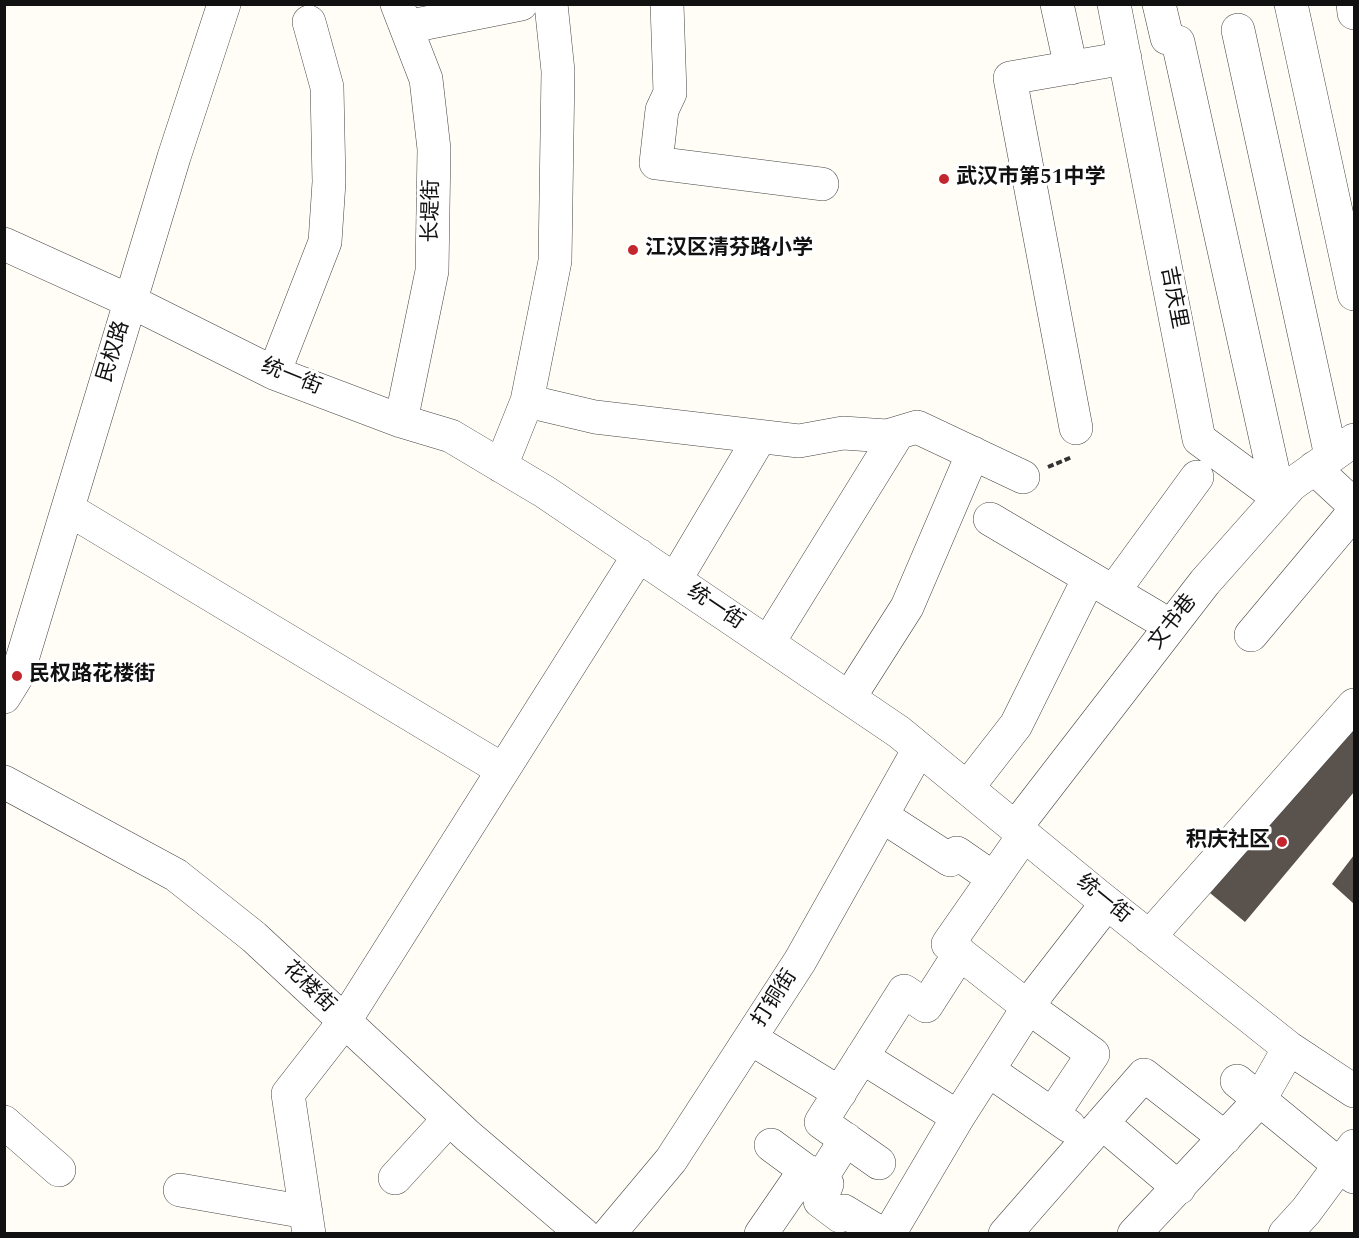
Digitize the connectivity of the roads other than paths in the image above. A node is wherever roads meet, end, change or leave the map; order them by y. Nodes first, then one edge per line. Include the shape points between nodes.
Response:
1 (225, 4) edge
2 (521, 4) edge
3 (551, 4) edge
4 (667, 4) edge
5 (1058, 4) edge
6 (1114, 4) edge
7 (1159, 4) edge
8 (1291, 4) edge
9 (1353, 4) edge
10 (1354, 13) edge
11 (401, 16) edge
12 (309, 22) dead end
13 (1238, 30) dead end
14 (1125, 58) junction
15 (1071, 68) junction
16 (822, 184) dead end
17 (4, 244) edge
18 (1354, 294) edge
19 (130, 301) junction
20 (274, 373) junction
21 (527, 401) junction
22 (401, 421) junction
23 (1076, 428) dead end
24 (898, 432) junction
25 (760, 437) junction
26 (973, 453) junction
27 (1333, 455) edge
28 (501, 466) junction
29 (1023, 477) dead end
30 (1197, 477) dead end
31 (1280, 498) junction
32 (1354, 505) edge
33 (68, 509) junction
34 (1354, 512) edge
35 (990, 519) dead end
36 (639, 555) junction
37 (675, 580) junction
38 (1101, 585) junction
39 (1171, 626) junction
40 (1251, 635) dead end
41 (768, 643) junction
42 (4, 698) edge
43 (849, 698) junction
44 (1354, 705) edge
45 (920, 749) junction
46 (503, 770) junction
47 (4, 782) edge
48 (967, 788) junction
49 (882, 816) junction
50 (1019, 831) junction
51 (993, 878) junction
52 (1107, 903) junction
53 (1149, 937) junction
54 (960, 953) junction
55 (1029, 1007) junction
56 (344, 1022) junction
57 (750, 1038) junction
58 (1289, 1048) junction
59 (862, 1057) junction
60 (988, 1070) junction
61 (1248, 1091) junction
62 (1354, 1091) edge
63 (840, 1093) junction
64 (1053, 1114) junction
65 (958, 1117) junction
66 (449, 1119) junction
67 (4, 1122) edge
68 (1095, 1131) junction
69 (1225, 1138) junction
70 (846, 1139) junction
71 (771, 1145) dead end
72 (879, 1163) dead end
73 (1350, 1163) edge
74 (58, 1170) dead end
75 (813, 1174) junction
76 (395, 1179) dead end
77 (1179, 1188) junction
78 (180, 1190) dead end
79 (308, 1223) edge
80 (573, 1230) edge
81 (609, 1233) edge
82 (761, 1233) edge
83 (882, 1233) edge
84 (890, 1233) edge
85 (1005, 1233) edge
86 (1134, 1233) edge
87 (1284, 1233) edge

1 - 19 street, 民权路
2 - 11 street
3 - 21 street via 558,71 555,261
4 - 16 street via 670,93 662,110 656,163
5 - 15 street
6 - 14 street, 吉庆里
7 - 31 street via 1172,40
8 - 18 street
9 - 10 street
11 - 22 street, 长堤街 via 426,79 434,149 432,270
12 - 20 street via 327,87 329,182 325,242
13 - 27 street
14 - 15 street
14 - 31 street, 吉庆里 via 1199,439
15 - 23 street via 1011,78
17 - 19 street, 统一街
19 - 20 street, 统一街
19 - 33 street, 民权路
20 - 22 street, 统一街
21 - 25 street via 595,417
21 - 28 street
22 - 28 street, 统一街 via 451,436
24 - 25 street via 886,436 843,433 799,441
24 - 26 street via 918,427
24 - 41 street
25 - 37 street
26 - 29 street
26 - 43 street via 907,607
27 - 31 street, 文书巷 via 1291,485
27 - 32 street
28 - 36 street, 统一街
30 - 38 street
31 - 39 street, 文书巷
33 - 42 street, 民权路 via 17,676
33 - 46 street
34 - 40 street
35 - 38 street
36 - 37 street, 统一街
36 - 46 street
37 - 41 street, 统一街
38 - 39 street
38 - 48 street via 1016,725
39 - 50 street, 文书巷
41 - 43 street, 统一街
43 - 45 street, 统一街
44 - 53 street
45 - 48 street, 统一街
45 - 49 street, 打铜街
46 - 56 street
47 - 56 street, 花楼街 via 176,875 254,937
48 - 50 street, 统一街
49 - 51 street via 950,860 957,854
49 - 57 street, 打铜街 via 800,962
50 - 51 street, 文书巷
50 - 52 street, 统一街
51 - 54 street, 文书巷 via 948,944
52 - 53 street, 统一街
52 - 55 street
53 - 58 street, 统一街
54 - 55 street
54 - 59 street via 926,1006 904,991
55 - 60 street
55 - 64 street via 1093,1054
56 - 66 street, 花楼街
56 - 79 street via 288,1094
57 - 63 street
57 - 81 street, 打铜街 via 671,1160
58 - 61 street
58 - 62 street, 统一街
59 - 63 street
59 - 65 street
60 - 64 street
60 - 65 street
61 - 69 street
61 - 73 street
63 - 70 street via 821,1122
64 - 68 street
65 - 84 street
66 - 76 street
66 - 80 street, 花楼街
67 - 74 street
68 - 69 street via 1144,1075
68 - 77 street
68 - 85 street
69 - 77 street
70 - 72 street
70 - 75 street
71 - 75 street
73 - 87 street
75 - 82 street
75 - 83 street via 827,1184 820,1201 840,1216 844,1211
77 - 86 street
78 - 79 street

